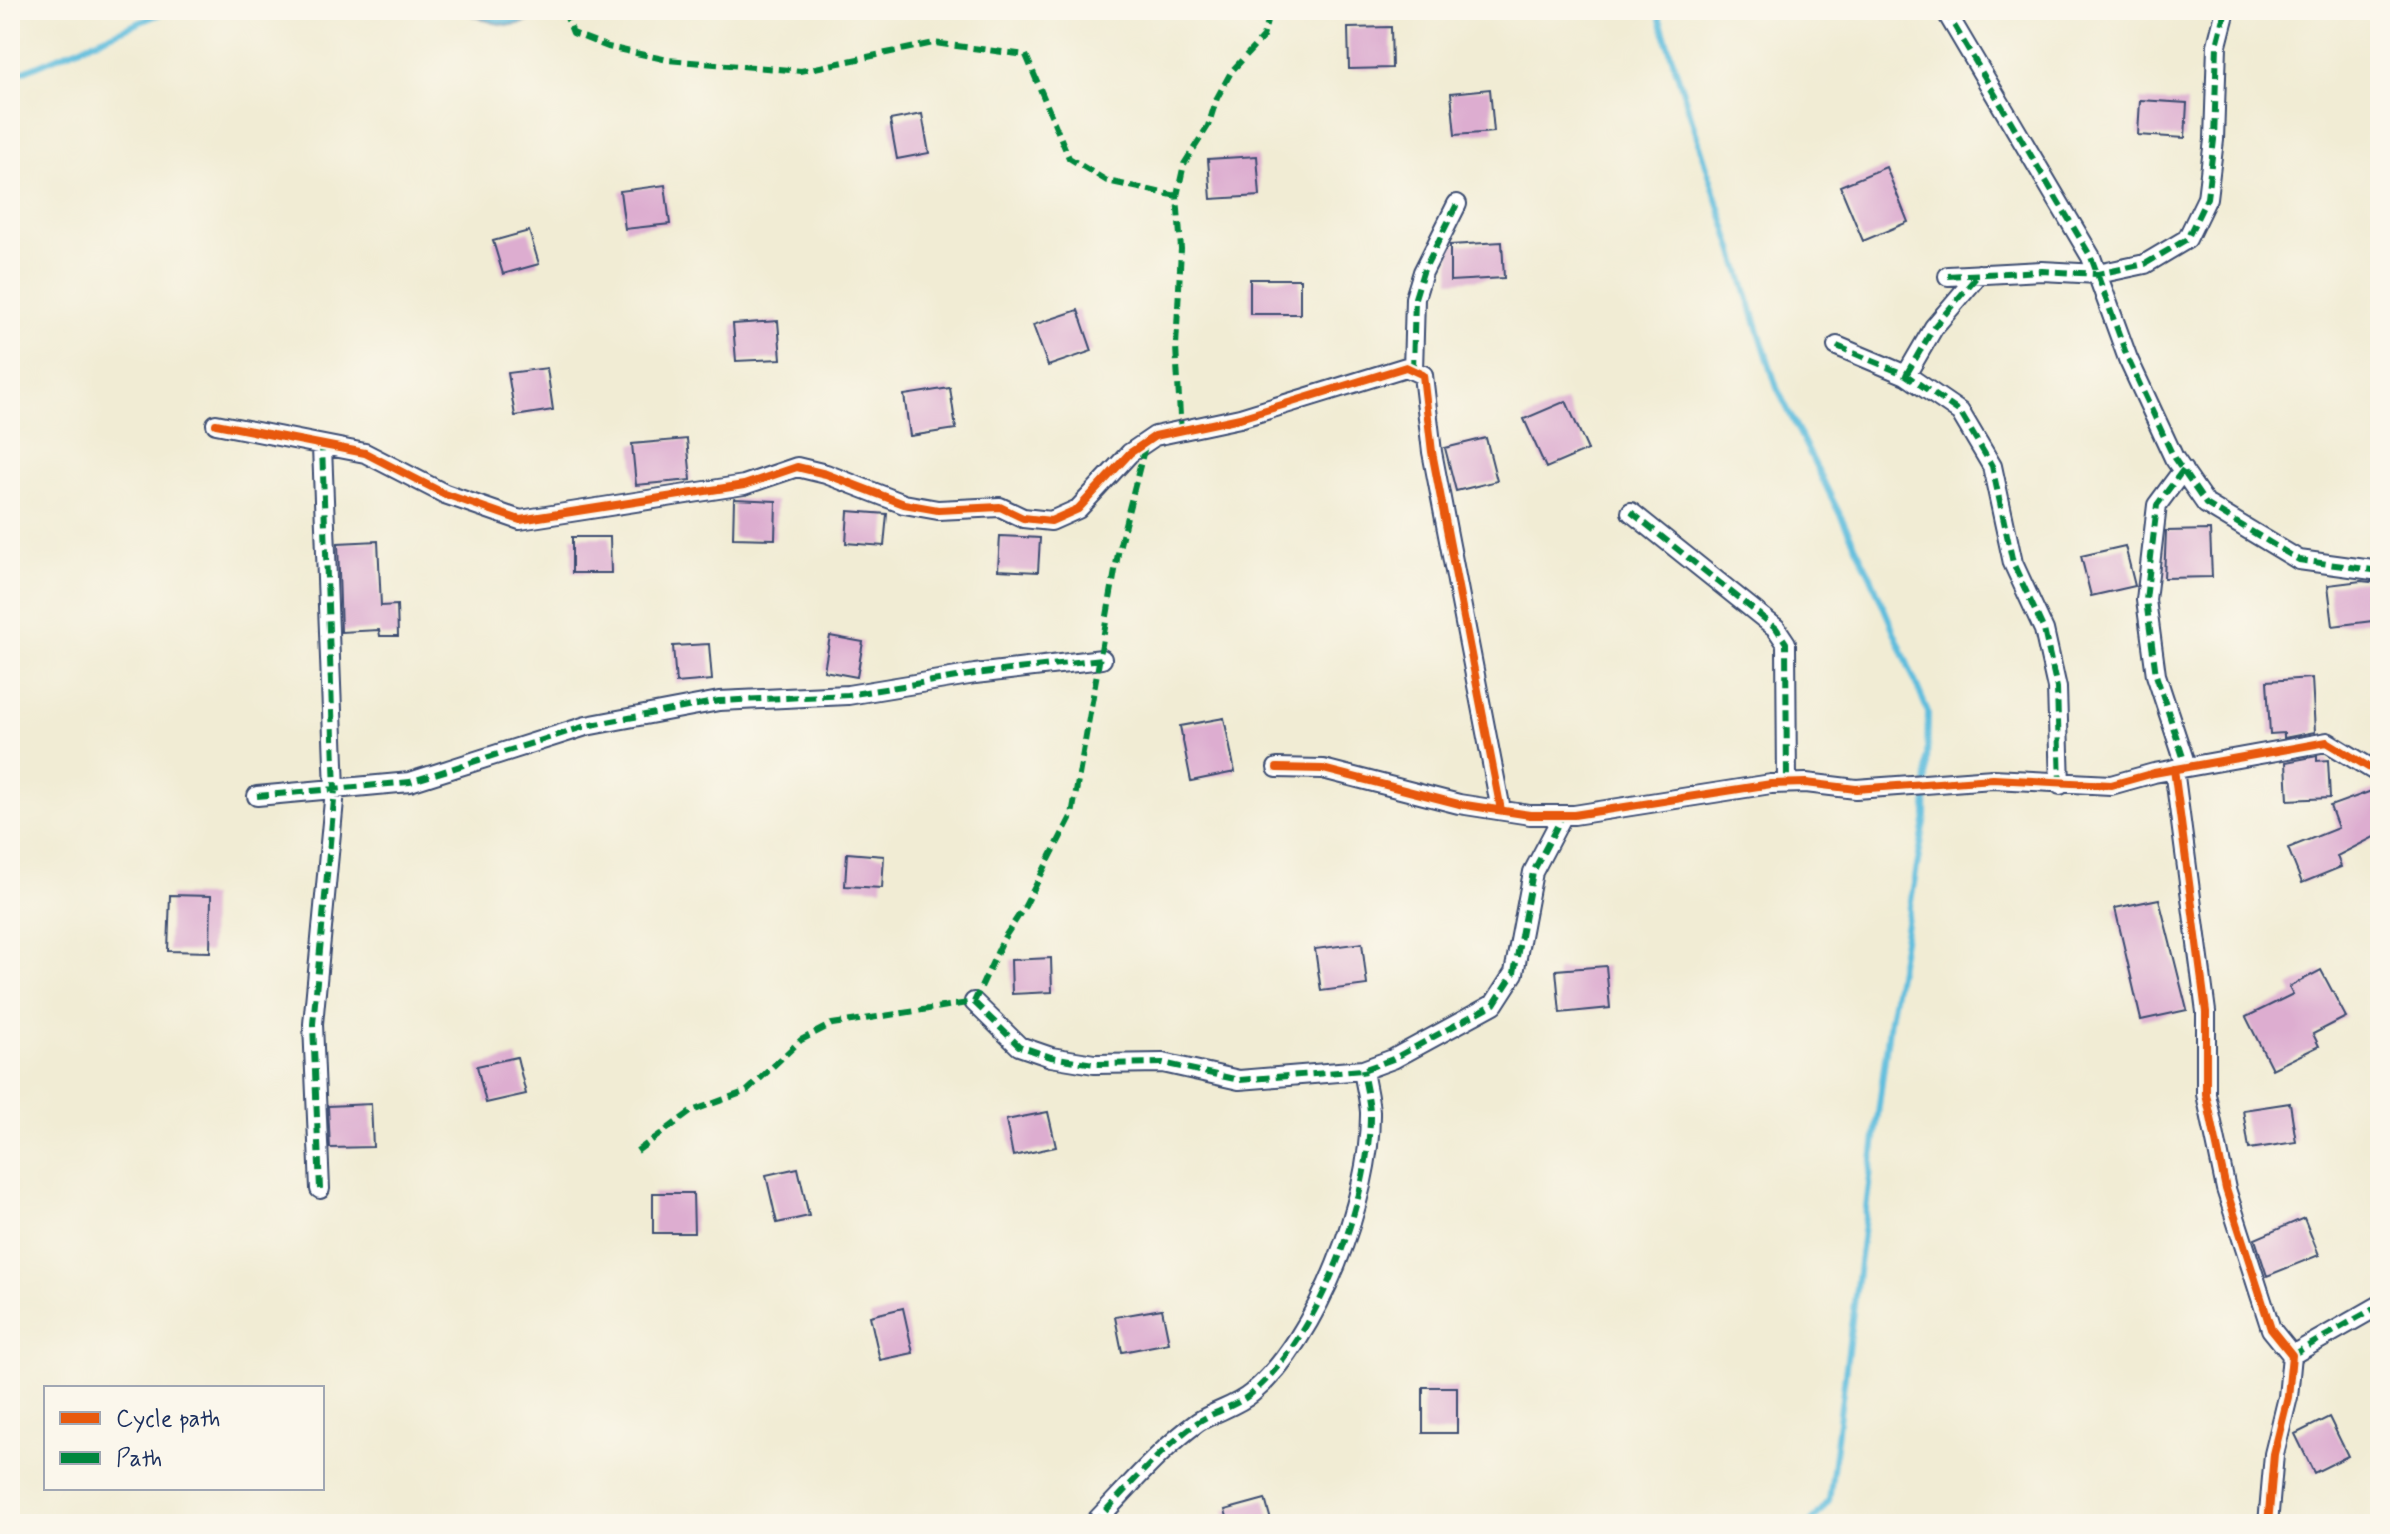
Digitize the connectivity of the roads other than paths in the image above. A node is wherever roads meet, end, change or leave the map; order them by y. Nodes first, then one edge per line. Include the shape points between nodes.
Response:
1 (1945, 10) edge
2 (2226, 10) edge
3 (1457, 204) dead end
4 (1979, 274) junction
5 (2098, 274) junction
6 (1948, 276) dead end
7 (1837, 346) dead end
8 (1413, 370) junction
9 (1906, 375) junction
10 (216, 424) dead end
11 (322, 447) junction
12 (2183, 470) junction
13 (1631, 512) dead end
14 (2380, 571) edge
15 (1102, 659) dead end
16 (1277, 768) dead end
17 (2180, 768) junction
18 (2380, 774) edge
19 (1787, 783) junction
20 (2060, 785) junction
21 (335, 790) junction
22 (257, 796) dead end
23 (1501, 810) junction
24 (1563, 815) junction
25 (974, 1002) dead end
26 (1363, 1070) junction
27 (320, 1189) dead end
28 (2380, 1305) edge
29 (2292, 1355) junction
30 (1093, 1524) edge
31 (2268, 1524) edge

1 - 5 street
2 - 5 street via 2217,45 2207,198 2187,239 2145,264
3 - 8 street via 1415,298
4 - 5 street
4 - 6 street
4 - 9 street via 1934,327
5 - 12 street via 2128,359
7 - 9 street
8 - 11 street via 1394,368 1240,418 1155,436 1130,453 1078,509 1051,521 1023,518 1000,507 938,510 904,504 797,467 744,485 520,520 445,494 365,453
8 - 23 street via 1423,375 1432,452
9 - 20 street via 1960,412 1992,466 2013,563 2044,630 2057,688
10 - 11 street
11 - 21 street
12 - 14 street via 2206,504 2299,560
12 - 17 street via 2157,505 2146,600 2156,675
13 - 19 street via 1776,628 1786,643
15 - 21 street via 848,695 719,701 586,726 410,782
16 - 23 street via 1323,769
17 - 18 street via 2327,742
17 - 20 street via 2111,785
17 - 29 street via 2206,1012 2206,1094 2226,1189 2271,1329
19 - 20 street via 1856,789 1993,779
19 - 24 street
21 - 22 street
21 - 27 street via 313,1024
23 - 24 street
24 - 26 street via 1533,872 1514,973 1494,1004
25 - 26 street via 1019,1046 1051,1057 1094,1064 1163,1063 1239,1080
26 - 30 street via 1369,1123 1354,1212 1318,1305 1288,1356 1250,1395 1199,1422
28 - 29 street
29 - 31 street

